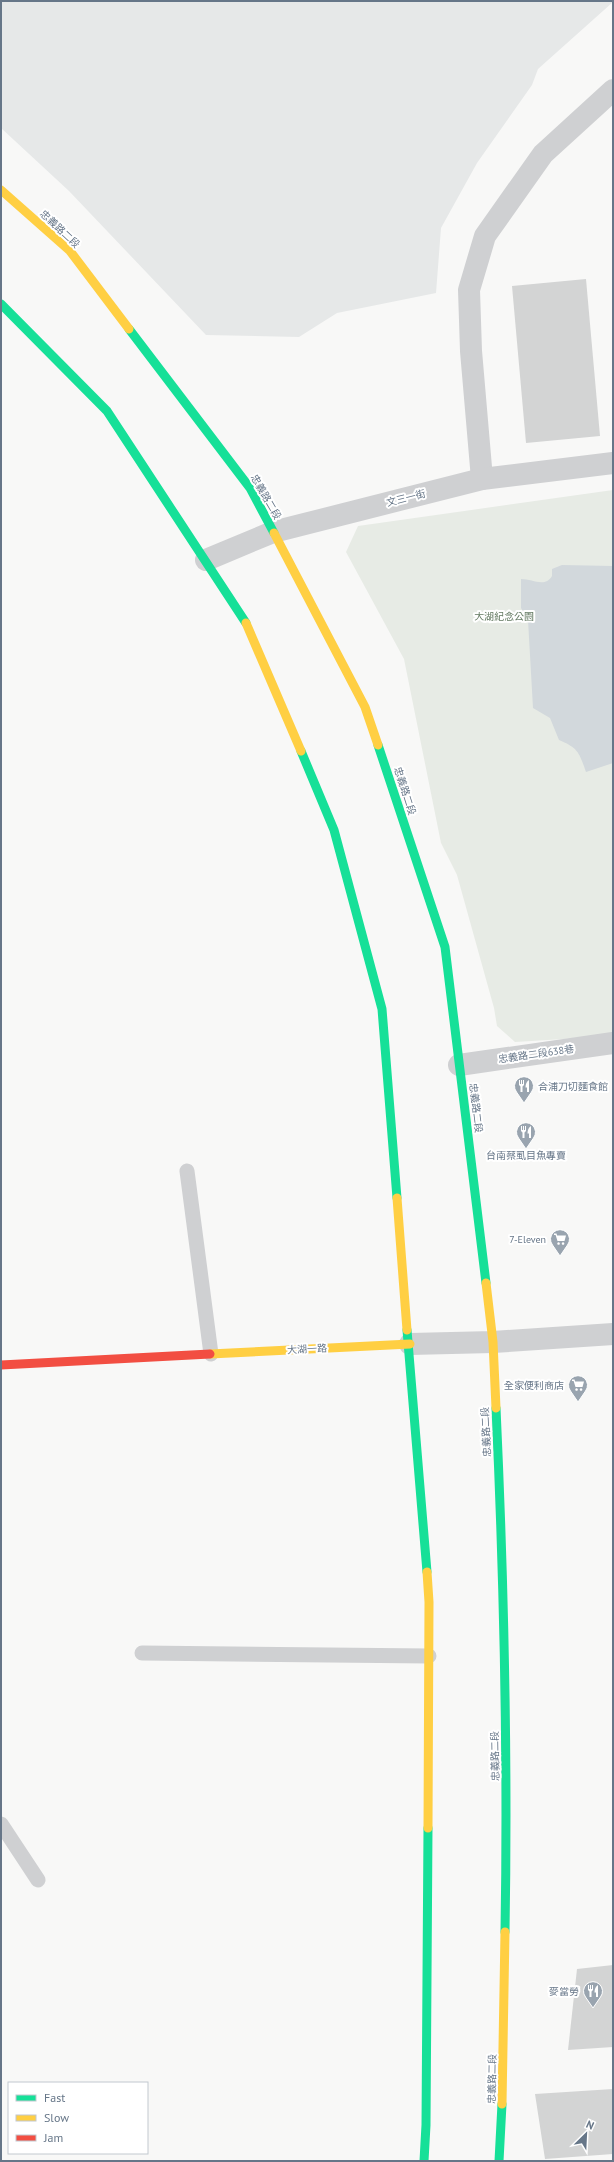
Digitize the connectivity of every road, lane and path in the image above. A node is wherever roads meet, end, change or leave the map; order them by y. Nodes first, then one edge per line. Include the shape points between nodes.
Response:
1 (613, 90) edge
2 (1, 190) edge
3 (1, 304) edge
4 (613, 463) edge
5 (482, 479) junction
6 (273, 532) junction
7 (206, 560) junction
8 (613, 1043) edge
9 (459, 1064) junction
10 (187, 1171) dead end
11 (613, 1334) edge
12 (493, 1342) junction
13 (410, 1344) junction
14 (211, 1354) junction
15 (1, 1366) edge
16 (142, 1653) dead end
17 (429, 1656) junction
18 (1, 1824) edge
19 (38, 1880) dead end
20 (424, 2161) edge
21 (499, 2161) edge

1 - 5 street via 543,154 485,236 469,290 471,351
2 - 6 street, 忠義路二段 via 70,251 250,488
3 - 7 street via 107,411
4 - 5 street, 文三一街
5 - 6 street, 文三一街
6 - 7 street, 文三一街
6 - 9 street, 忠義路二段 via 365,706 445,947
7 - 13 street via 244,618 334,830 382,1009
8 - 9 street, 忠義路二段638巷
9 - 12 street, 忠義路二段
10 - 14 lane
11 - 12 street, 大湖一路
12 - 13 street, 大湖一路
12 - 21 street, 忠義路二段 via 503,1560 507,1826
13 - 14 street, 大湖一路
13 - 17 street via 429,1602
14 - 15 street, 大湖一路
16 - 17 lane
17 - 20 street
18 - 19 lane

